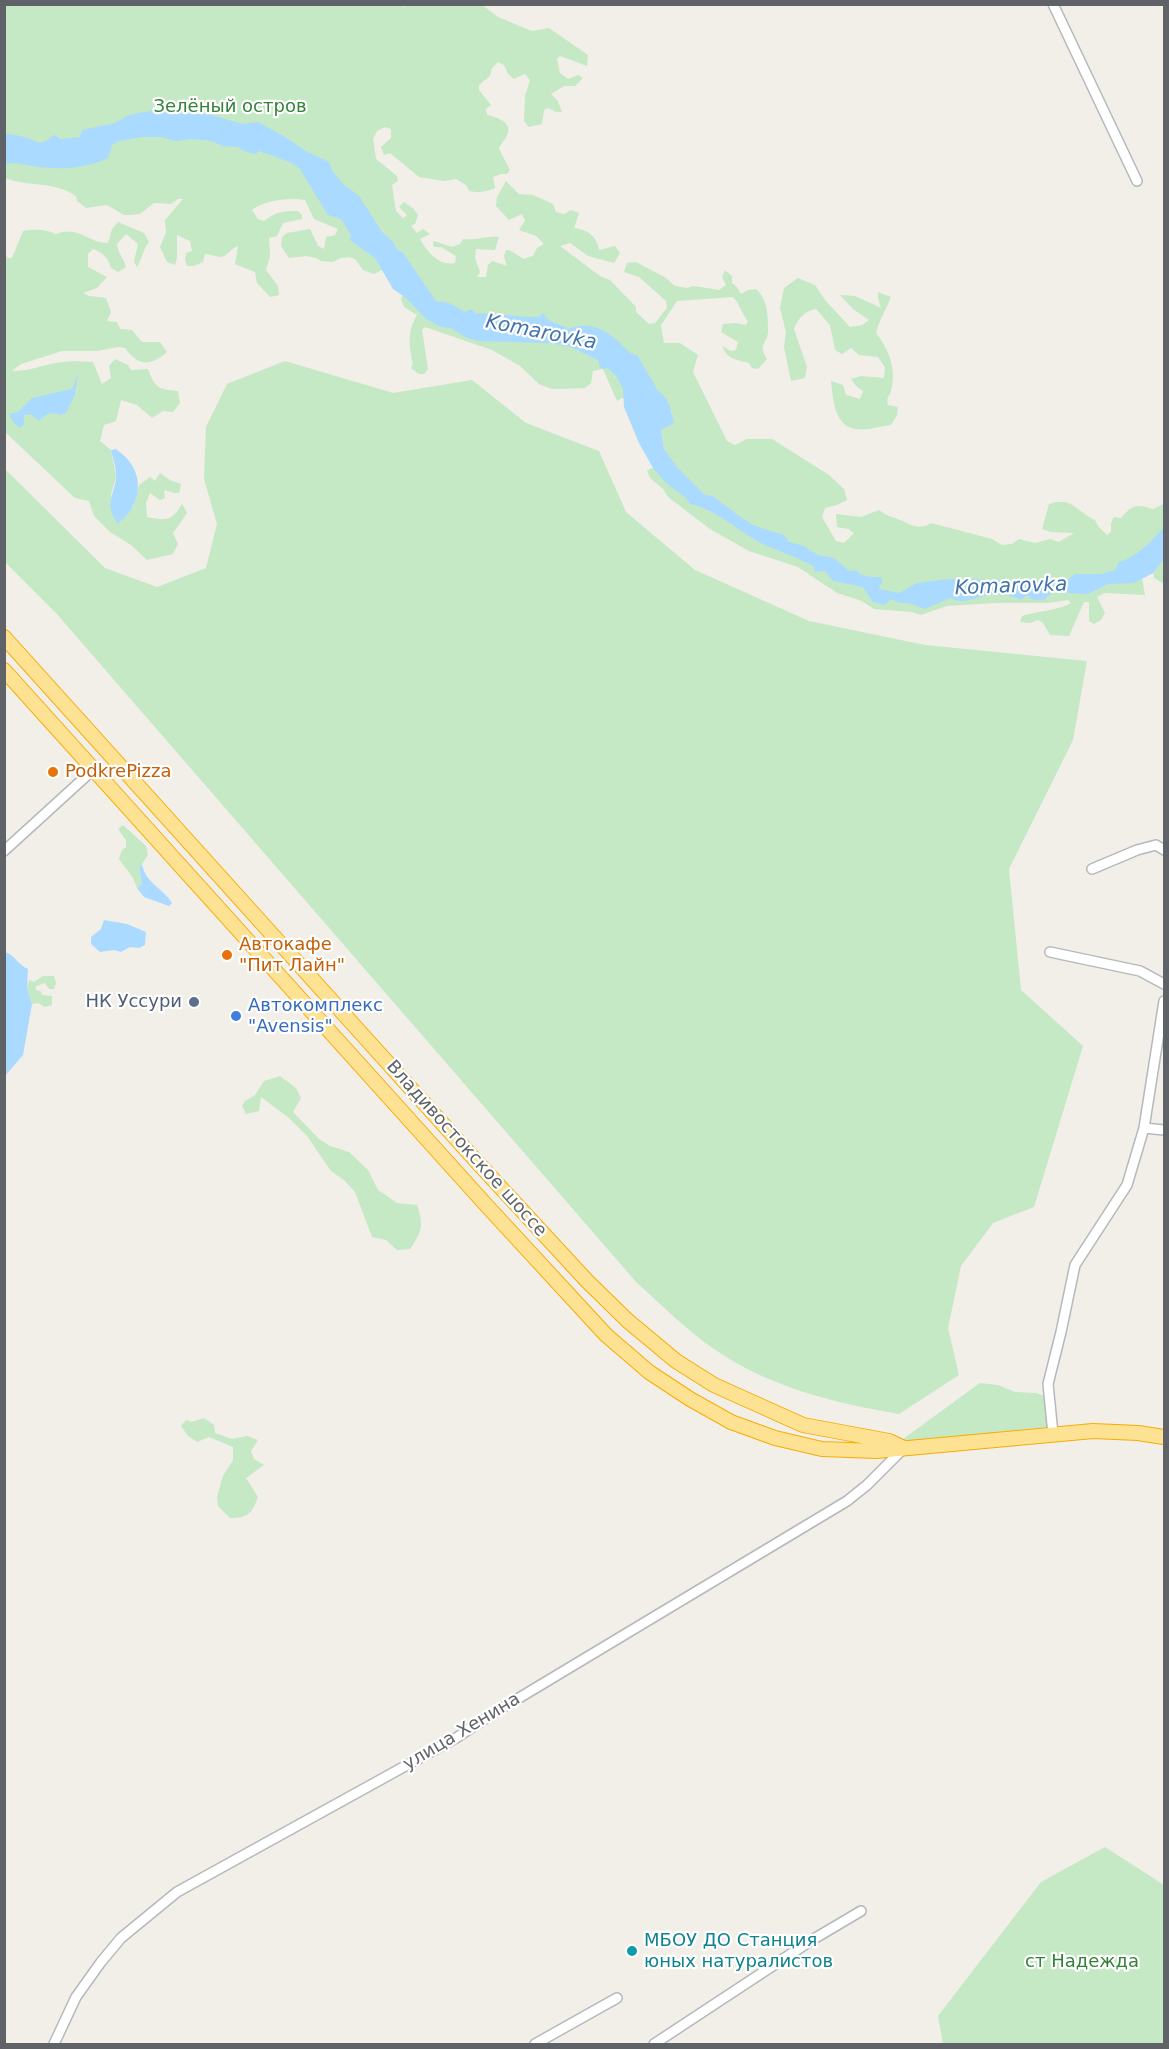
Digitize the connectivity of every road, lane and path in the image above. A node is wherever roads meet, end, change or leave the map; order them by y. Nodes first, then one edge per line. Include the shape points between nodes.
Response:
1 (1053, 4) edge
2 (1137, 181) dead end
3 (4, 637) edge
4 (4, 670) edge
5 (94, 769) junction
6 (1164, 850) edge
7 (4, 851) edge
8 (1092, 869) dead end
9 (1050, 952) dead end
10 (1164, 984) edge
11 (1164, 1002) edge
12 (1144, 1128) junction
13 (1164, 1130) edge
14 (602, 1296) junction
15 (586, 1313) junction
16 (1053, 1434) junction
17 (1164, 1437) edge
18 (904, 1448) junction
19 (861, 1911) dead end
20 (617, 1998) dead end
21 (54, 2044) edge
22 (535, 2044) edge
23 (654, 2044) edge

1 - 2 street
3 - 14 highway, Владивостокское шоссе
4 - 5 highway, Владивостокское шоссе
5 - 7 street
5 - 15 highway, Владивостокское шоссе
6 - 8 street via 1156,845 1137,850
9 - 10 street via 1140,972
11 - 12 street
12 - 13 street
12 - 16 street via 1127,1185 1074,1265 1048,1384
14 - 15 highway via 601,1310
14 - 18 highway, Владивостокское шоссе via 628,1322 714,1385 803,1425 889,1441
15 - 18 highway, Владивостокское шоссе via 649,1372 731,1422 822,1449
16 - 17 highway, Владивостокское шоссе via 1093,1431
16 - 18 highway, Владивостокское шоссе
18 - 21 street, улица Хенина via 847,1501 456,1738 177,1892 121,1938 101,1962 76,1997
19 - 23 street
20 - 22 street

